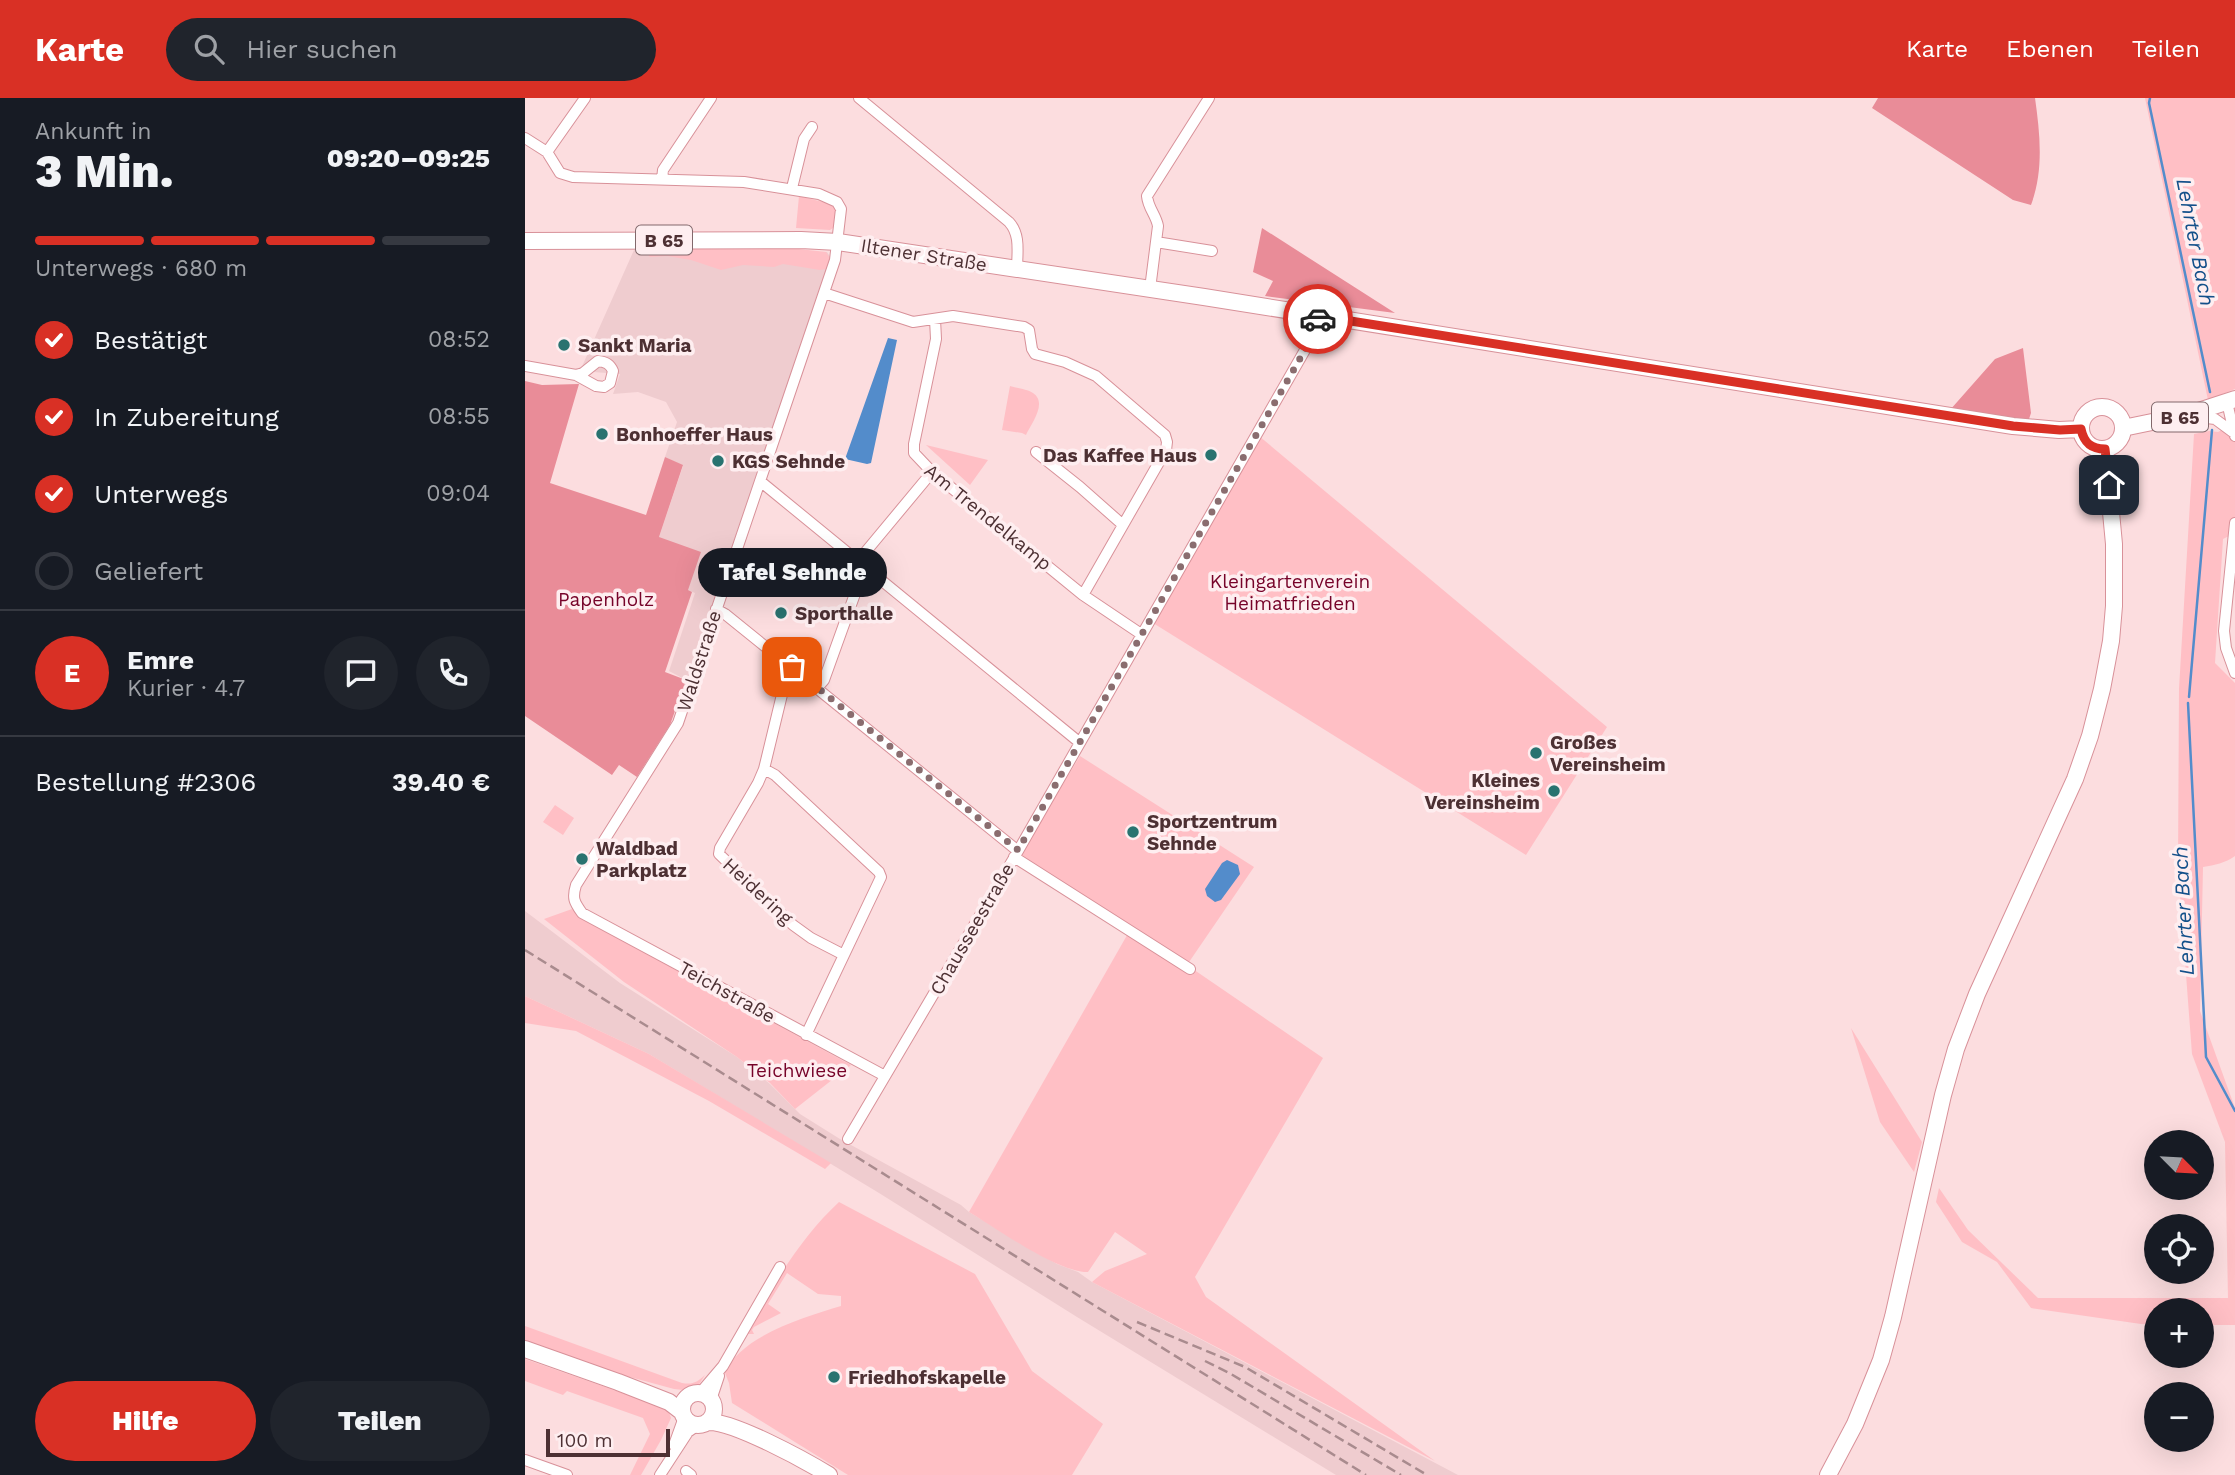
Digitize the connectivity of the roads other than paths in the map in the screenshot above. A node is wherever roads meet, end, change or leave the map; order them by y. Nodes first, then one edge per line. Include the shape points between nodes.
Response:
1 (585, 98) edge
2 (711, 98) edge
3 (859, 98) edge
4 (1209, 98) edge
5 (812, 127) dead end
6 (525, 138) edge
7 (547, 152) junction
8 (662, 179) junction
9 (792, 188) junction
10 (525, 241) edge
11 (838, 242) junction
12 (1156, 242) junction
13 (1212, 251) dead end
14 (1017, 270) junction
15 (1150, 289) junction
16 (824, 293) junction
17 (1319, 316) junction
18 (935, 319) junction
19 (525, 366) edge
20 (576, 375) dead end
21 (2231, 401) edge
22 (2186, 415) junction
23 (2123, 428) junction
24 (2081, 429) junction
25 (2234, 434) edge
26 (2105, 449) junction
27 (1036, 452) dead end
28 (932, 472) junction
29 (760, 481) junction
30 (2235, 523) edge
31 (1123, 524) junction
32 (862, 564) junction
33 (1083, 595) junction
34 (716, 609) junction
35 (1141, 634) junction
36 (792, 667) junction
37 (2235, 673) edge
38 (818, 687) junction
39 (1079, 742) junction
40 (764, 769) junction
41 (1016, 854) junction
42 (574, 902) joint
43 (844, 955) junction
44 (1190, 969) dead end
45 (806, 1035) junction
46 (885, 1076) junction
47 (848, 1139) dead end
48 (780, 1267) dead end
49 (525, 1349) edge
50 (698, 1409) junction
51 (525, 1460) edge
52 (663, 1470) edge
53 (563, 1474) edge
54 (829, 1475) edge
55 (1828, 1475) edge

1 - 7 street
2 - 8 street via 663,170
3 - 14 street via 1009,222 1017,238
4 - 12 street via 1147,197 1158,226
5 - 9 street via 804,139
6 - 7 street
7 - 8 street via 560,173 573,177
8 - 9 street
9 - 11 street, Waldstraße via 837,202 841,209
10 - 11 main road, Iltener Straße / B 65
11 - 14 main road, Iltener Straße / B 65
11 - 16 street, Waldstraße
12 - 13 street
12 - 15 street
14 - 15 main road, Iltener Straße / B 65
15 - 17 main road, Iltener Straße / B 65
16 - 18 street via 913,323
16 - 29 street, Waldstraße
17 - 24 main road, B 65 via 2013,426
17 - 35 street, Chausseestraße via 1313,336
18 - 28 street, Am Trendelkamp via 936,339 914,444 914,453
18 - 31 street via 953,316 1024,327 1035,354 1095,376 1165,435 1166,450
19 - 20 street
21 - 22 main road, B 65
21 - 25 street
22 - 23 main road, B 65
22 - 25 street via 2215,419
23 - 24 main road via 2114,411 2101,407 2089,412
23 - 26 main road via 2116,444
24 - 26 main road via 2091,447
26 - 55 main road via 2115,544 2115,606 2105,677 2090,736 1956,1049 1881,1360 1856,1424
27 - 31 street
28 - 32 street
28 - 33 street, Am Trendelkamp
29 - 32 street
29 - 34 street, Waldstraße
30 - 37 street via 2224,631
31 - 33 street
32 - 38 street
32 - 39 street
33 - 35 street, Am Trendelkamp
34 - 36 street
34 - 42 street, Waldstraße via 678,723 576,885
35 - 39 street, Chausseestraße
36 - 38 street
36 - 40 street, Heidering
38 - 41 street
39 - 41 street, Chausseestraße
40 - 43 street via 880,872 880,883
40 - 43 street, Heidering via 719,854 793,925
41 - 44 street
41 - 46 street, Chausseestraße
42 - 45 street, Teichstraße via 582,912
43 - 45 street
45 - 46 street, Teichstraße
46 - 47 street, Chausseestraße
48 - 50 street
49 - 50 main road via 674,1396
50 - 52 street
50 - 54 main road via 750,1429
51 - 53 street

